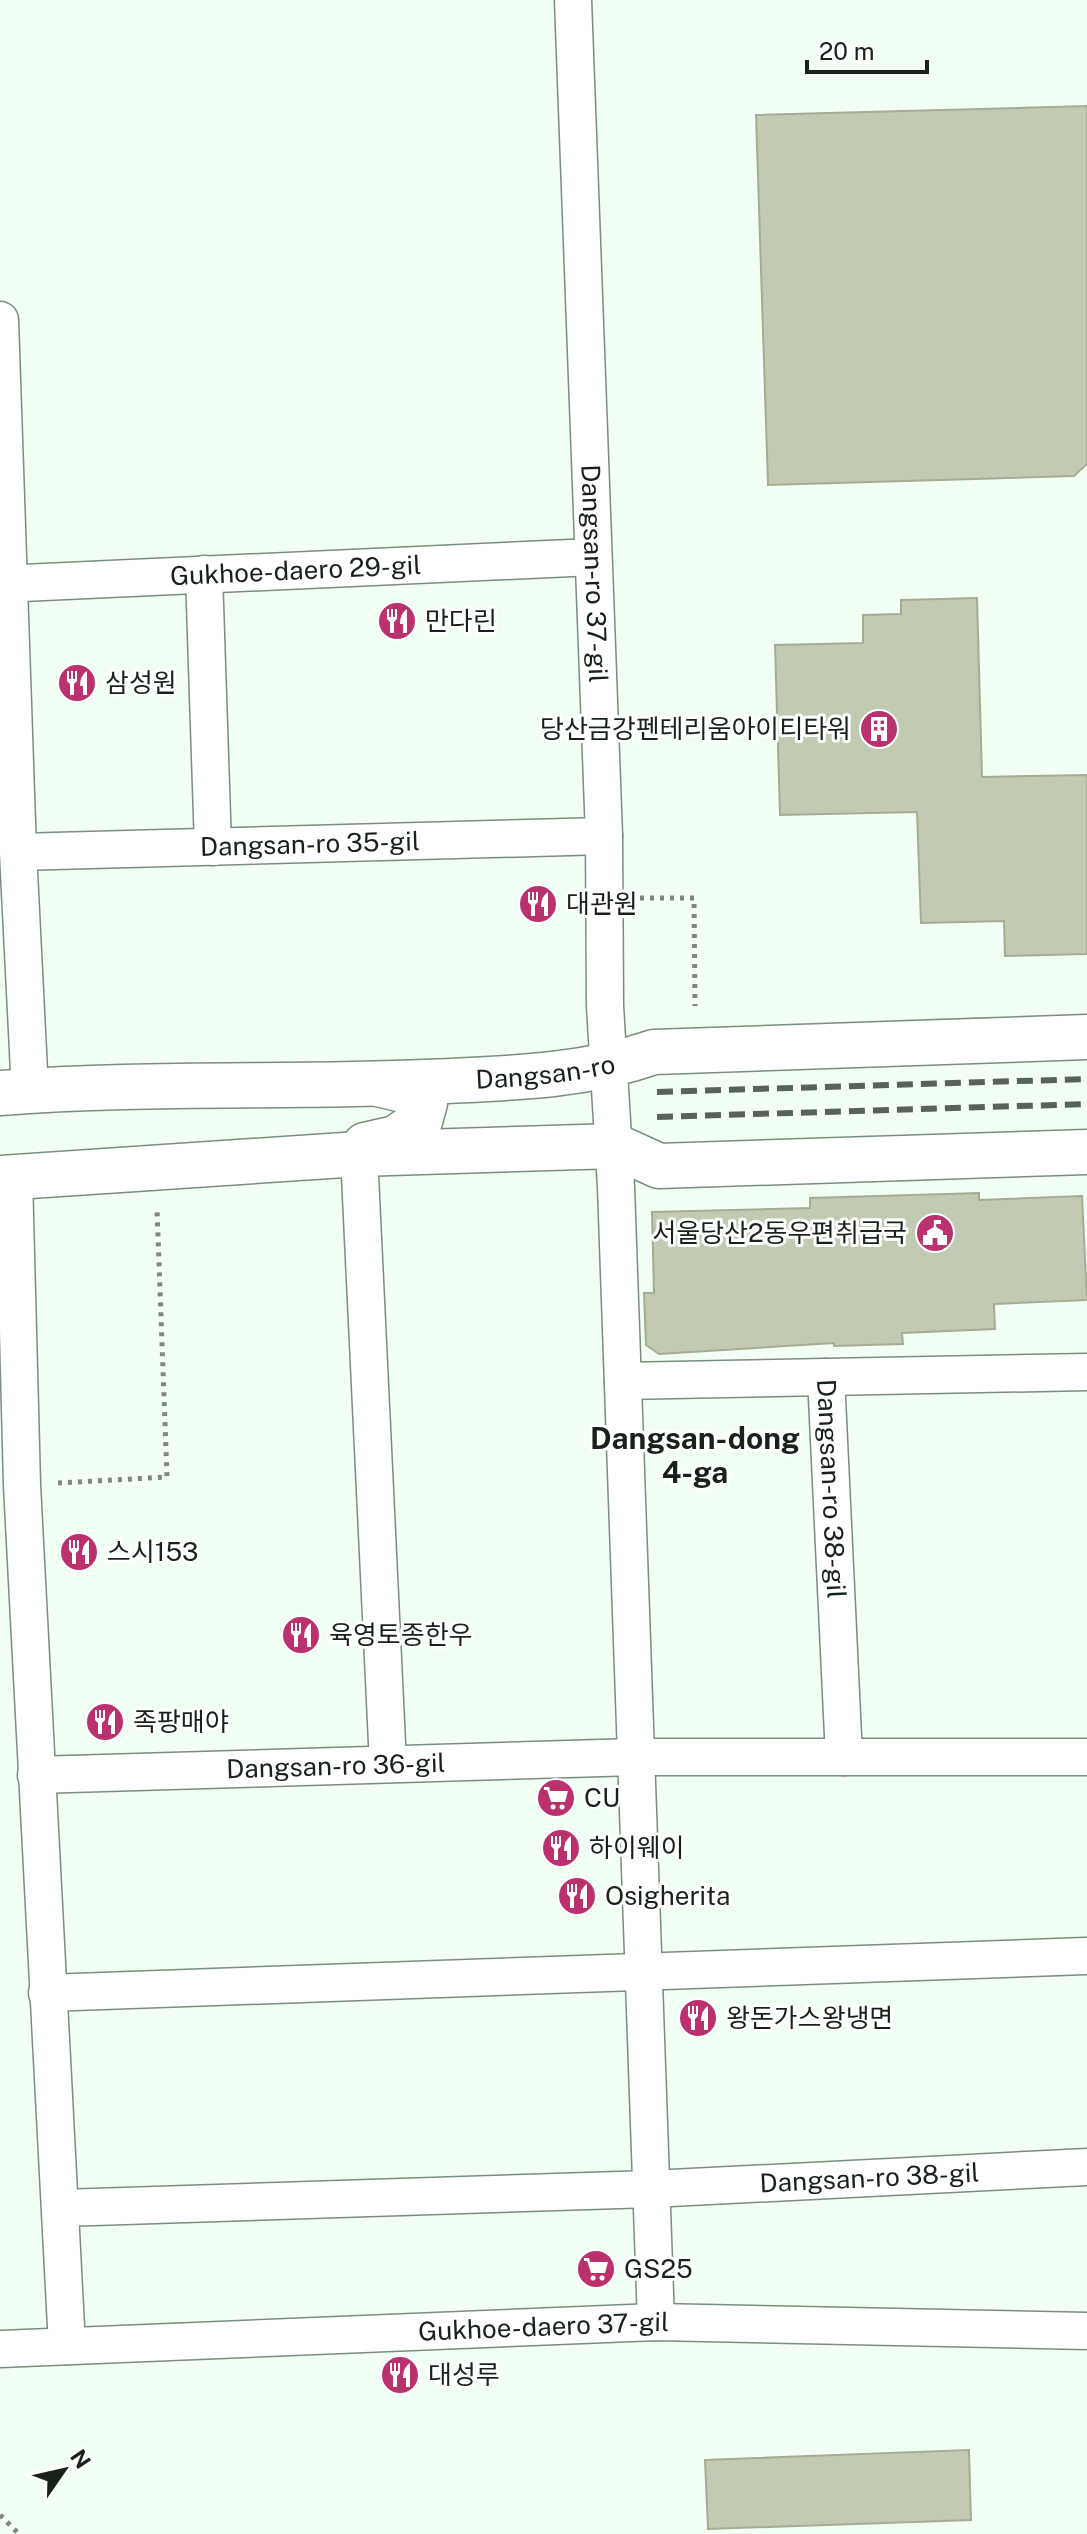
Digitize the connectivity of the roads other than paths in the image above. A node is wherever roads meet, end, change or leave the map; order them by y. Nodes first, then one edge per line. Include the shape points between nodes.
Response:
1 (573, 0) edge
2 (0, 320) edge
3 (593, 557) junction
4 (204, 574) junction
5 (4, 584) edge
6 (604, 836) junction
7 (213, 847) junction
8 (18, 852) junction
9 (1087, 1037) edge
10 (611, 1067) junction
11 (375, 1084) junction
12 (15, 1092) edge
13 (615, 1146) junction
14 (1087, 1152) edge
15 (339, 1155) junction
16 (7, 1177) edge
17 (1087, 1372) edge
18 (826, 1377) junction
19 (623, 1381) junction
20 (636, 1757) junction
21 (844, 1757) junction
22 (1087, 1757) edge
23 (388, 1764) junction
24 (36, 1775) junction
25 (1085, 1956) edge
26 (643, 1970) junction
27 (47, 1993) junction
28 (1087, 2167) edge
29 (651, 2189) junction
30 (62, 2208) junction
31 (656, 2322) junction
32 (1087, 2331) edge
33 (67, 2346) junction
34 (0, 2349) edge

1 - 3 street, Dangsan-ro 37-gil
2 - 5 street
3 - 4 street, Gukhoe-daero 29-gil
3 - 6 street, Dangsan-ro 37-gil
4 - 5 street, Gukhoe-daero 29-gil
4 - 7 street
5 - 8 street
6 - 7 street, Dangsan-ro 35-gil
6 - 10 street, Dangsan-ro 37-gil via 605,1006
7 - 8 street, Dangsan-ro 35-gil
8 - 12 street
9 - 10 main road, Dangsan-ro via 654,1052
10 - 11 main road, Dangsan-ro via 555,1076
10 - 13 street, Dangsan-ro 37-gil
11 - 12 main road, Dangsan-ro
11 - 15 main road via 407,1091 425,1103 420,1121 396,1138
13 - 14 main road via 659,1166
13 - 15 main road
13 - 19 street
15 - 16 main road
15 - 23 street
16 - 24 street
17 - 18 street
18 - 19 street, Dangsan-ro 38-gil
18 - 21 street, Dangsan-ro 38-gil
19 - 20 street
20 - 21 street
20 - 23 street, Dangsan-ro 36-gil
20 - 26 street
21 - 22 street
23 - 24 street, Dangsan-ro 36-gil
24 - 27 street
25 - 26 street
26 - 27 street
26 - 29 street
27 - 30 street
28 - 29 street, Dangsan-ro 38-gil
29 - 30 street
29 - 31 street
30 - 33 street
31 - 32 street, Gukhoe-daero 37-gil
31 - 33 street, Gukhoe-daero 37-gil
33 - 34 street, Gukhoe-daero 37-gil

